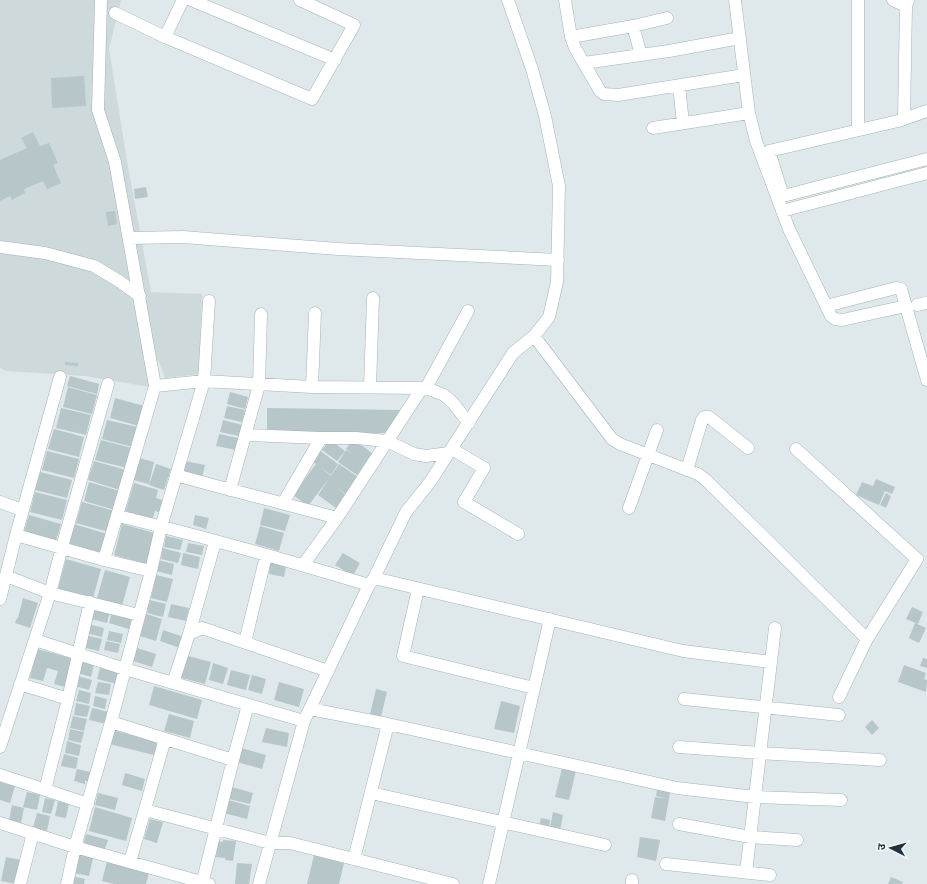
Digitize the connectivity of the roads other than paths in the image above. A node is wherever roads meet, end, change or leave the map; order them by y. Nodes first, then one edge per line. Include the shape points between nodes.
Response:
1 (101, 0) edge
2 (183, 0) edge
3 (192, 0) edge
4 (300, 0) edge
5 (508, 0) edge
6 (565, 0) edge
7 (735, 0) edge
8 (858, 0) edge
9 (893, 0) edge
10 (907, 3) edge
11 (115, 13) dead end
12 (666, 18) dead end
13 (632, 26) junction
14 (165, 37) junction
15 (572, 37) junction
16 (740, 38) junction
17 (641, 55) junction
18 (335, 60) junction
19 (584, 63) junction
20 (744, 75) junction
21 (679, 86) junction
22 (927, 111) edge
23 (749, 113) junction
24 (904, 119) junction
25 (683, 123) junction
26 (653, 128) dead end
27 (858, 130) junction
28 (927, 159) edge
29 (927, 173) edge
30 (782, 211) junction
31 (129, 238) junction
32 (0, 247) edge
33 (558, 260) junction
34 (140, 296) junction
35 (373, 298) dead end
36 (209, 301) dead end
37 (916, 305) edge
38 (826, 306) junction
39 (468, 311) dead end
40 (315, 313) dead end
41 (261, 314) dead end
42 (534, 336) junction
43 (60, 377) dead end
44 (927, 380) edge
45 (204, 381) junction
46 (108, 384) dead end
47 (259, 385) junction
48 (155, 386) junction
49 (312, 387) junction
50 (370, 387) junction
51 (424, 388) junction
52 (469, 423) junction
53 (657, 430) dead end
54 (246, 434) junction
55 (321, 438) junction
56 (387, 441) junction
57 (748, 448) dead end
58 (796, 449) dead end
59 (450, 451) junction
60 (647, 455) junction
61 (686, 470) junction
62 (176, 475) junction
63 (230, 490) junction
64 (0, 502) edge
65 (283, 503) junction
66 (629, 508) dead end
67 (22, 510) junction
68 (118, 516) junction
69 (337, 518) junction
70 (161, 527) junction
71 (16, 534) junction
72 (518, 534) dead end
73 (215, 542) junction
74 (62, 547) junction
75 (266, 556) junction
76 (104, 560) junction
77 (304, 565) junction
78 (151, 571) junction
79 (6, 576) junction
80 (372, 581) junction
81 (418, 589) junction
82 (50, 593) junction
83 (0, 599) edge
84 (90, 602) junction
85 (139, 615) junction
86 (550, 619) junction
87 (775, 628) dead end
88 (189, 634) junction
89 (867, 639) junction
90 (35, 640) junction
91 (245, 642) junction
92 (78, 654) junction
93 (771, 662) junction
94 (125, 669) junction
95 (328, 671) junction
96 (172, 683) junction
97 (20, 684) junction
98 (534, 688) junction
99 (839, 697) dead end
100 (68, 699) junction
101 (684, 699) dead end
102 (248, 705) junction
103 (765, 707) junction
104 (310, 709) junction
105 (839, 715) dead end
106 (304, 721) junction
107 (111, 722) junction
108 (388, 724) junction
109 (165, 739) junction
110 (678, 746) dead end
111 (0, 747) edge
112 (760, 753) junction
113 (519, 754) junction
114 (233, 760) junction
115 (880, 760) dead end
116 (0, 776) edge
117 (45, 790) junction
118 (371, 793) junction
119 (755, 797) junction
120 (841, 800) dead end
121 (88, 804) junction
122 (145, 810) junction
123 (0, 823) edge
124 (503, 823) junction
125 (679, 824) dead end
126 (215, 829) junction
127 (33, 833) junction
128 (750, 837) junction
129 (797, 840) dead end
130 (270, 843) junction
131 (605, 845) dead end
132 (75, 847) junction
133 (354, 859) junction
134 (130, 862) junction
135 (666, 864) dead end
136 (746, 872) junction
137 (770, 876) dead end
138 (205, 883) edge
139 (20, 884) edge
140 (67, 884) edge
141 (259, 884) edge
142 (453, 884) edge
143 (489, 884) edge

1 - 31 street via 98,110 115,162
2 - 14 street
3 - 18 street
4 - 18 street via 354,26
5 - 33 street via 543,109 559,186
6 - 15 street
7 - 16 street
8 - 27 street
9 - 10 street
10 - 24 street
11 - 14 street
12 - 13 street
13 - 15 street
13 - 17 street
14 - 18 street via 312,99
15 - 19 street
16 - 17 street
16 - 20 street
17 - 19 street
19 - 21 street via 604,94 618,95
20 - 21 street
20 - 23 street
21 - 25 street
22 - 24 street
23 - 25 street
23 - 30 street via 756,141
24 - 27 street
25 - 26 street
27 - 28 street via 770,151 783,196
29 - 30 street
30 - 38 street
31 - 33 street via 183,237 338,249
31 - 34 street
32 - 34 street via 45,253 94,266
33 - 42 street via 557,282 549,317
34 - 48 street
35 - 50 street
36 - 45 street
37 - 38 street via 838,320 831,316
37 - 38 street via 899,288
37 - 44 street
39 - 51 street
40 - 49 street
41 - 47 street
42 - 52 street via 513,353
42 - 60 street via 612,439
43 - 67 street
45 - 47 street
45 - 48 street
45 - 62 street
46 - 74 street
47 - 49 street
47 - 54 street
48 - 68 street
49 - 50 street
50 - 51 street
51 - 52 street via 444,395
51 - 56 street
52 - 59 street
53 - 60 street
54 - 55 street
54 - 63 street
55 - 56 street
55 - 65 street
56 - 59 street via 414,454 426,456
56 - 69 street
57 - 61 street via 709,417 704,417
58 - 89 street via 917,559
59 - 72 street via 484,468 464,502
59 - 80 street via 406,512
60 - 61 street
60 - 66 street
61 - 89 street via 706,480
62 - 63 street
62 - 70 street
63 - 65 street
64 - 67 street
65 - 69 street
67 - 71 street
68 - 70 street
68 - 76 street
69 - 77 street
70 - 73 street
70 - 78 street
71 - 74 street
71 - 79 street
73 - 75 street
73 - 88 street
74 - 76 street
74 - 82 street
75 - 77 street
75 - 91 street
76 - 78 street
77 - 80 street
78 - 85 street
79 - 82 street
79 - 83 street
80 - 81 street
80 - 95 street
81 - 86 street
81 - 98 street via 403,656
82 - 84 street
82 - 90 street
84 - 85 street
84 - 92 street
85 - 94 street
86 - 93 street via 684,651
86 - 98 street
87 - 93 street
88 - 91 street via 202,628
88 - 96 street
89 - 99 street
90 - 92 street
90 - 97 street
91 - 95 street
92 - 94 street
92 - 100 street
93 - 103 street
94 - 96 street
94 - 107 street
95 - 104 street
96 - 102 street
97 - 100 street
97 - 111 street
98 - 113 street
100 - 117 street
101 - 103 street
102 - 106 street
102 - 114 street
103 - 105 street
103 - 112 street
104 - 106 street
104 - 108 street
106 - 130 street
107 - 109 street
107 - 121 street
108 - 113 street
108 - 118 street
109 - 114 street
109 - 122 street
110 - 112 street
112 - 115 street
112 - 119 street
113 - 119 street via 676,788
113 - 124 street
114 - 126 street
116 - 117 street
117 - 121 street
118 - 124 street
118 - 133 street
119 - 120 street
119 - 128 street
121 - 132 street
122 - 126 street
122 - 134 street
123 - 127 street
124 - 131 street
124 - 143 street
125 - 128 street
126 - 130 street
126 - 138 street
127 - 132 street
127 - 139 street
128 - 129 street
128 - 136 street
130 - 133 street via 290,843
130 - 141 street
132 - 134 street
132 - 140 street
133 - 142 street
134 - 138 street
135 - 136 street
136 - 137 street

